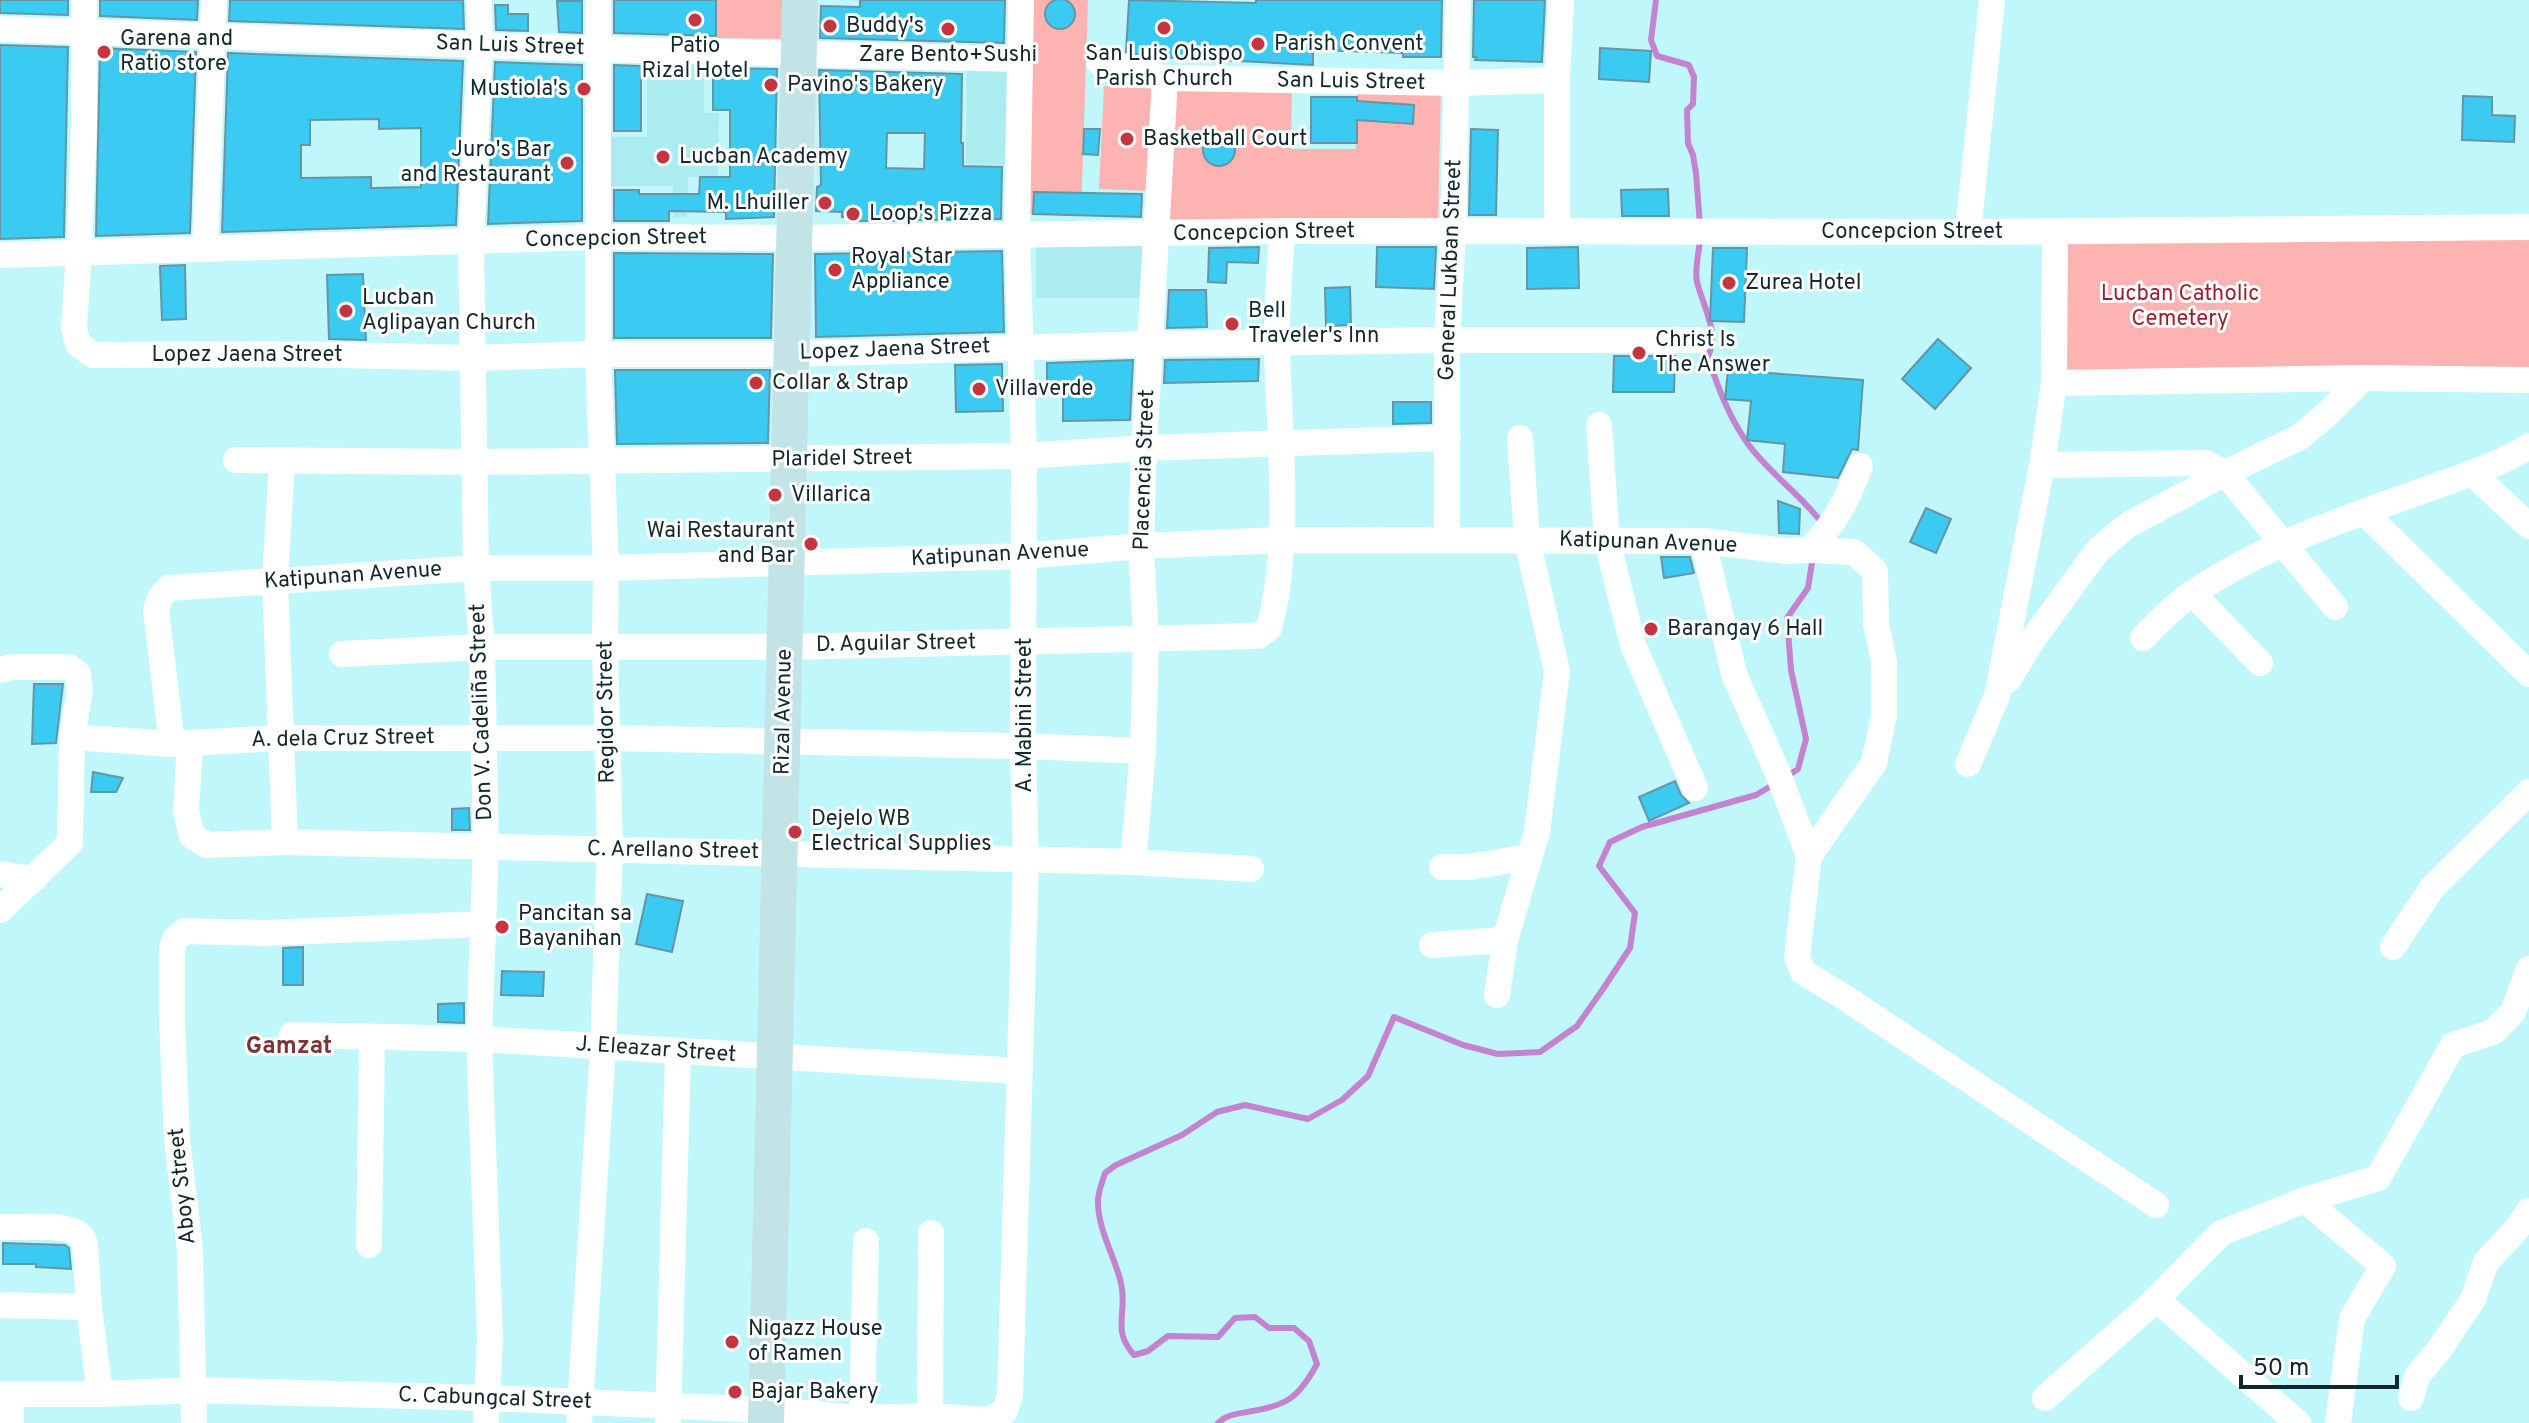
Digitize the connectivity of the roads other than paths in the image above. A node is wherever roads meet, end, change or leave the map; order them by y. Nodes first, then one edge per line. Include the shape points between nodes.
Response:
1 (84, 0) edge
2 (214, 0) edge
3 (479, 0) edge
4 (598, 0) edge
5 (800, 0) edge
6 (1021, 0) edge
7 (1458, 0) edge
8 (1561, 0) edge
9 (1992, 0) edge
10 (0, 29) edge
11 (84, 31) junction
12 (212, 34) junction
13 (480, 45) junction
14 (596, 49) junction
15 (799, 53) junction
16 (1021, 59) junction
17 (1099, 62) dead end
18 (1165, 78) junction
19 (1557, 80) junction
20 (1455, 83) junction
21 (2529, 227) edge
22 (1557, 230) junction
23 (1282, 231) junction
24 (1968, 232) junction
25 (2055, 232) junction
26 (1453, 233) junction
27 (1155, 234) junction
28 (1017, 235) junction
29 (598, 237) junction
30 (795, 238) junction
31 (471, 242) junction
32 (205, 249) junction
33 (79, 253) junction
34 (0, 255) edge
35 (1447, 340) junction
36 (1698, 340) dead end
37 (1277, 342) junction
38 (1150, 344) junction
39 (1020, 346) junction
40 (598, 354) junction
41 (792, 354) junction
42 (473, 358) junction
43 (2363, 378) junction
44 (2529, 380) edge
45 (2054, 383) junction
46 (1599, 425) dead end
47 (1448, 438) junction
48 (1520, 438) dead end
49 (1280, 444) junction
50 (2529, 446) edge
51 (1144, 448) junction
52 (1024, 456) junction
53 (236, 460) dead end
54 (790, 460) junction
55 (601, 461) junction
56 (282, 462) junction
57 (474, 462) junction
58 (2042, 465) junction
59 (1860, 466) dead end
60 (2225, 473) junction
61 (2472, 473) junction
62 (2364, 512) junction
63 (2529, 526) edge
64 (1281, 540) junction
65 (1447, 540) junction
66 (1527, 540) junction
67 (1607, 541) junction
68 (1703, 541) junction
69 (1817, 542) junction
70 (2281, 545) junction
71 (1141, 546) junction
72 (1024, 556) junction
73 (788, 563) junction
74 (476, 568) junction
75 (606, 568) junction
76 (275, 580) junction
77 (2192, 593) junction
78 (2335, 607) dead end
79 (1146, 638) junction
80 (2143, 638) dead end
81 (1025, 641) junction
82 (605, 646) junction
83 (482, 647) junction
84 (786, 647) junction
85 (342, 654) dead end
86 (2260, 663) dead end
87 (0, 670) edge
88 (2529, 674) edge
89 (1997, 696) junction
90 (72, 737) junction
91 (280, 738) junction
92 (483, 738) junction
93 (607, 738) junction
94 (783, 743) junction
95 (181, 744) junction
96 (1023, 746) junction
97 (1143, 751) junction
98 (1968, 764) dead end
99 (1695, 788) dead end
100 (2529, 792) edge
101 (285, 842) junction
102 (486, 847) junction
103 (610, 849) junction
104 (781, 853) junction
105 (1809, 856) junction
106 (1529, 857) junction
107 (1026, 861) junction
108 (1133, 862) junction
109 (1442, 867) dead end
110 (1251, 869) dead end
111 (0, 874) edge
112 (34, 879) junction
113 (0, 910) edge
114 (484, 924) junction
115 (1505, 940) junction
116 (1432, 945) dead end
117 (2393, 947) dead end
118 (2529, 969) edge
119 (1497, 995) dead end
120 (292, 1035) dead end
121 (372, 1038) junction
122 (479, 1039) junction
123 (603, 1047) junction
124 (678, 1052) junction
125 (774, 1057) junction
126 (1019, 1071) junction
127 (2305, 1200) junction
128 (2156, 1205) dead end
129 (2529, 1211) edge
130 (0, 1227) edge
131 (931, 1233) dead end
132 (866, 1241) dead end
133 (369, 1245) dead end
134 (2156, 1299) junction
135 (0, 1305) edge
136 (89, 1307) junction
137 (194, 1390) junction
138 (5, 1394) edge
139 (100, 1394) junction
140 (2045, 1398) dead end
141 (2411, 1398) dead end
142 (487, 1410) edge
143 (580, 1412) edge
144 (668, 1414) edge
145 (767, 1416) edge
146 (930, 1416) junction
147 (862, 1418) junction
148 (989, 1420) joint
149 (11, 1423) edge
150 (194, 1423) edge
151 (2298, 1423) edge
152 (2338, 1423) edge

1 - 11 street
2 - 12 street
3 - 13 street, Don V. Cadeliña Street
4 - 14 street, Regidor Street
5 - 15 main road, Rizal Avenue
6 - 16 street, A. Mabini Street
7 - 20 street, General Lukban Street
8 - 19 street
9 - 24 street
10 - 11 street, San Luis Street
11 - 12 street, San Luis Street
11 - 33 street
12 - 13 street, San Luis Street
12 - 32 street
13 - 14 street, San Luis Street
13 - 31 street, Don V. Cadeliña Street
14 - 15 street, San Luis Street
14 - 29 street, Regidor Street
15 - 16 street, San Luis Street
15 - 30 main road, Rizal Avenue
16 - 28 street, A. Mabini Street
17 - 18 street, San Luis Street
18 - 20 street, San Luis Street
18 - 27 street, Placencia Street
19 - 20 street, San Luis Street
19 - 22 street
20 - 26 street, General Lukban Street
21 - 25 street, Concepcion Street
22 - 24 street, Concepcion Street
22 - 26 street, Concepcion Street
23 - 26 street, Concepcion Street
23 - 27 street, Concepcion Street
23 - 37 street
24 - 25 street, Concepcion Street
25 - 45 street
26 - 35 street, General Lukban Street
27 - 28 street, Concepcion Street
27 - 38 street, Placencia Street
28 - 30 street, Concepcion Street
28 - 39 street, A. Mabini Street
29 - 30 street, Concepcion Street
29 - 31 street, Concepcion Street
29 - 40 street, Regidor Street
30 - 41 main road, Rizal Avenue
31 - 32 street, Concepcion Street
31 - 42 street, Don V. Cadeliña Street
32 - 33 street, Concepcion Street
33 - 34 street, Concepcion Street
33 - 42 street, Lopez Jaena Street via 74,327 78,344 93,355
35 - 36 street, Lopez Jaena Street
35 - 37 street, Lopez Jaena Street
35 - 47 street, General Lukban Street
37 - 38 street, Lopez Jaena Street
37 - 49 street
38 - 39 street, Lopez Jaena Street
38 - 51 street, Placencia Street
39 - 41 street, Lopez Jaena Street
39 - 52 street, A. Mabini Street
40 - 41 street, Lopez Jaena Street
40 - 42 street, Lopez Jaena Street
40 - 55 street, Regidor Street
41 - 54 main road, Rizal Avenue
42 - 57 street, Don V. Cadeliña Street
43 - 44 street
43 - 45 street
43 - 60 street via 2300,437
45 - 58 street
46 - 67 street
47 - 49 street, Plaridel Street
47 - 65 street, General Lukban Street
48 - 66 street
49 - 51 street, Plaridel Street
49 - 64 street
50 - 61 street
51 - 52 street, Plaridel Street
51 - 71 street, Placencia Street
52 - 54 street, Plaridel Street
52 - 72 street, A. Mabini Street
53 - 56 street, Plaridel Street
54 - 55 street, Plaridel Street
54 - 73 main road, Rizal Avenue
55 - 57 street, Plaridel Street
55 - 75 street, Regidor Street
56 - 57 street, Plaridel Street
56 - 76 street
57 - 74 street, Don V. Cadeliña Street
58 - 60 street via 2206,463
58 - 89 street
59 - 69 street via 1845,504
60 - 70 street
60 - 89 street via 2128,525 2098,550
61 - 62 street
61 - 63 street
62 - 70 street
62 - 88 street
64 - 65 street, Katipunan Avenue
64 - 71 street, Katipunan Avenue
64 - 79 street, D. Aguilar Street via 1273,613 1269,628 1258,636
65 - 66 street, Katipunan Avenue
66 - 67 street, Katipunan Avenue
66 - 106 street via 1557,671 1537,832
67 - 68 street, Katipunan Avenue
67 - 99 street via 1633,645
68 - 69 street, Katipunan Avenue via 1786,551
68 - 105 street via 1734,674
69 - 105 street, Katipunan Avenue via 1854,552 1875,571 1884,715 1874,763
70 - 77 street
70 - 78 street
71 - 72 street, Katipunan Avenue
71 - 79 street, Placencia Street
72 - 73 street, Katipunan Avenue
72 - 81 street, A. Mabini Street
73 - 75 street, Katipunan Avenue
73 - 84 main road, Rizal Avenue
74 - 75 street, Katipunan Avenue
74 - 76 street, Katipunan Avenue
74 - 83 street, Don V. Cadeliña Street
75 - 82 street, Regidor Street
76 - 91 street
76 - 95 street, Katipunan Avenue via 168,588 160,598 156,610
77 - 80 street
77 - 86 street
79 - 81 street, D. Aguilar Street
79 - 97 street, Placencia Street
81 - 84 street, D. Aguilar Street
81 - 96 street, A. Mabini Street
82 - 83 street, D. Aguilar Street
82 - 84 street, D. Aguilar Street
82 - 93 street, Regidor Street
83 - 85 street, D. Aguilar Street
83 - 92 street, Don V. Cadeliña Street
84 - 94 main road, Rizal Avenue
87 - 90 street via 69,667 78,674
89 - 98 street
90 - 95 street, A. dela Cruz Street
90 - 112 street via 70,843
91 - 92 street, A. dela Cruz Street
91 - 95 street, A. dela Cruz Street
91 - 101 street
92 - 93 street, A. dela Cruz Street
92 - 102 street, Don V. Cadeliña Street
93 - 94 street, A. dela Cruz Street
93 - 103 street, Regidor Street
94 - 96 street, A. dela Cruz Street
94 - 104 main road, Rizal Avenue
95 - 101 street, C. Arellano Street via 192,836 207,845
96 - 97 street, A. dela Cruz Street
96 - 107 street, A. Mabini Street
97 - 108 street, Placencia Street
100 - 117 street via 2432,888
101 - 102 street, C. Arellano Street
102 - 103 street, C. Arellano Street
102 - 114 street, Don V. Cadeliña Street
103 - 104 street, C. Arellano Street
103 - 123 street, Regidor Street
104 - 107 street, C. Arellano Street
104 - 125 main road, Rizal Avenue
105 - 128 street via 1797,957 1803,972
106 - 109 street
106 - 115 street
107 - 108 street, C. Arellano Street
107 - 126 street, A. Mabini Street
108 - 110 street, C. Arellano Street
111 - 112 street
112 - 113 street
114 - 122 street, Don V. Cadeliña Street
114 - 137 street, Aboy Street via 185,931 175,939 177,1140 190,1249
115 - 116 street
115 - 119 street
118 - 127 street via 2513,1012 2493,1032 2453,1045 2378,1178
120 - 121 street, J. Eleazar Street
121 - 122 street, J. Eleazar Street
121 - 133 street
122 - 123 street, J. Eleazar Street
122 - 142 street, Don V. Cadeliña Street via 490,1337
123 - 124 street, J. Eleazar Street
123 - 143 street, Regidor Street
124 - 125 street, J. Eleazar Street
124 - 144 street
125 - 126 street, J. Eleazar Street
125 - 145 main road, Rizal Avenue
126 - 148 street, A. Mabini Street via 1010,1395 1005,1411
127 - 134 street via 2221,1233
127 - 152 street via 2383,1266 2352,1318
129 - 141 street via 2486,1262 2473,1299 2417,1376
130 - 136 street via 77,1233 85,1244
131 - 146 street
132 - 147 street
134 - 140 street
134 - 151 street
135 - 136 street
136 - 139 street
137 - 139 street, C. Cabungcal Street
137 - 142 street, C. Cabungcal Street
137 - 150 street, Aboy Street
138 - 139 street, C. Cabungcal Street
138 - 149 street
142 - 143 street, C. Cabungcal Street
143 - 144 street, C. Cabungcal Street
144 - 145 street, C. Cabungcal Street
145 - 147 street, C. Cabungcal Street
146 - 147 street, C. Cabungcal Street
146 - 148 street, C. Cabungcal Street

